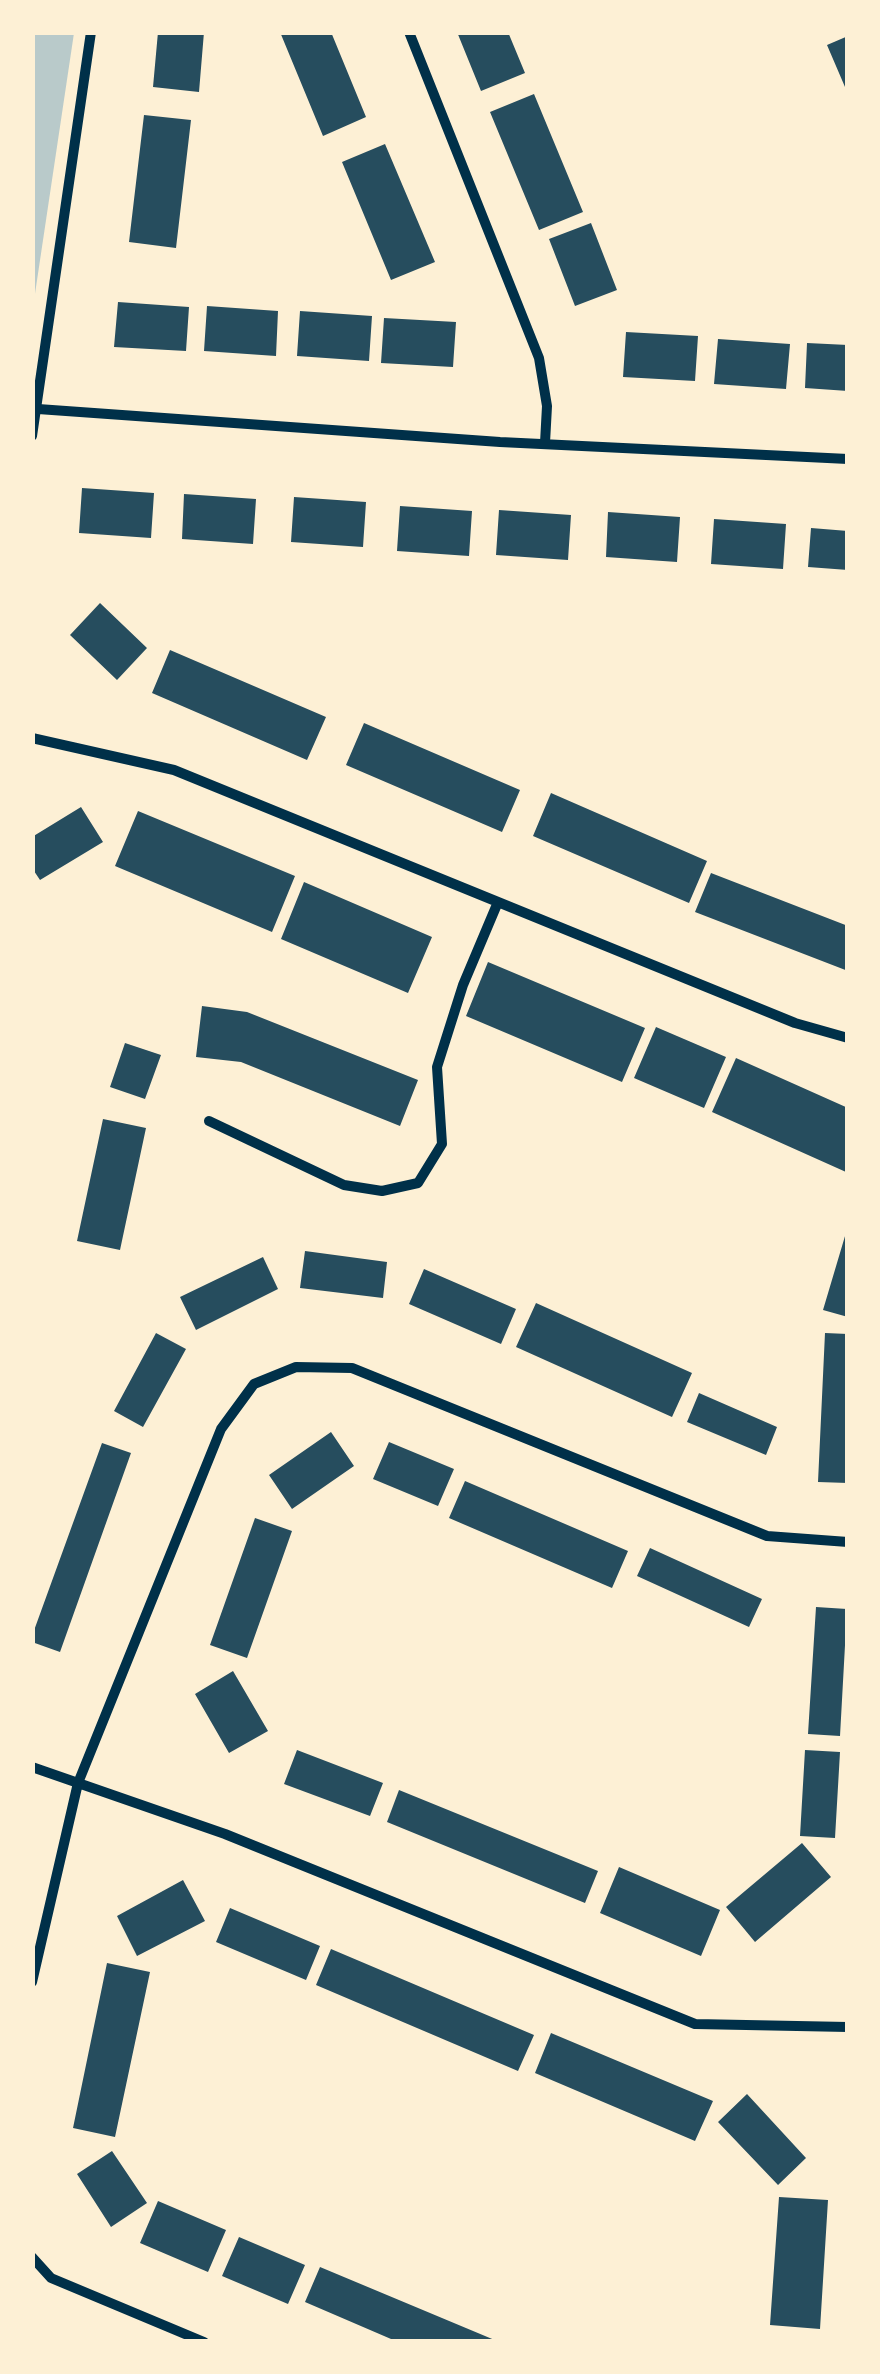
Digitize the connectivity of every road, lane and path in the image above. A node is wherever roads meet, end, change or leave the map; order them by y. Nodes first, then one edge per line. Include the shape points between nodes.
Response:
1 (91, 32) edge
2 (409, 32) edge
3 (38, 409) junction
4 (32, 436) edge
5 (546, 443) junction
6 (848, 459) edge
7 (32, 738) edge
8 (498, 902) junction
9 (848, 1038) edge
10 (209, 1121) dead end
11 (848, 1542) edge
12 (32, 1767) edge
13 (78, 1784) junction
14 (32, 1982) edge
15 (848, 2028) edge
16 (32, 2257) edge
17 (204, 2342) edge

1 - 3 street
2 - 5 street via 538,358
3 - 4 street
3 - 5 street
5 - 6 street
7 - 8 street via 174,770
8 - 9 street via 795,1023
8 - 10 street via 436,1067 442,1144 418,1183 382,1191 344,1184
11 - 13 street via 768,1536 352,1368 296,1367 254,1384 221,1429
12 - 13 street
13 - 14 street
13 - 15 street via 225,1834 696,2024
16 - 17 street via 51,2278

